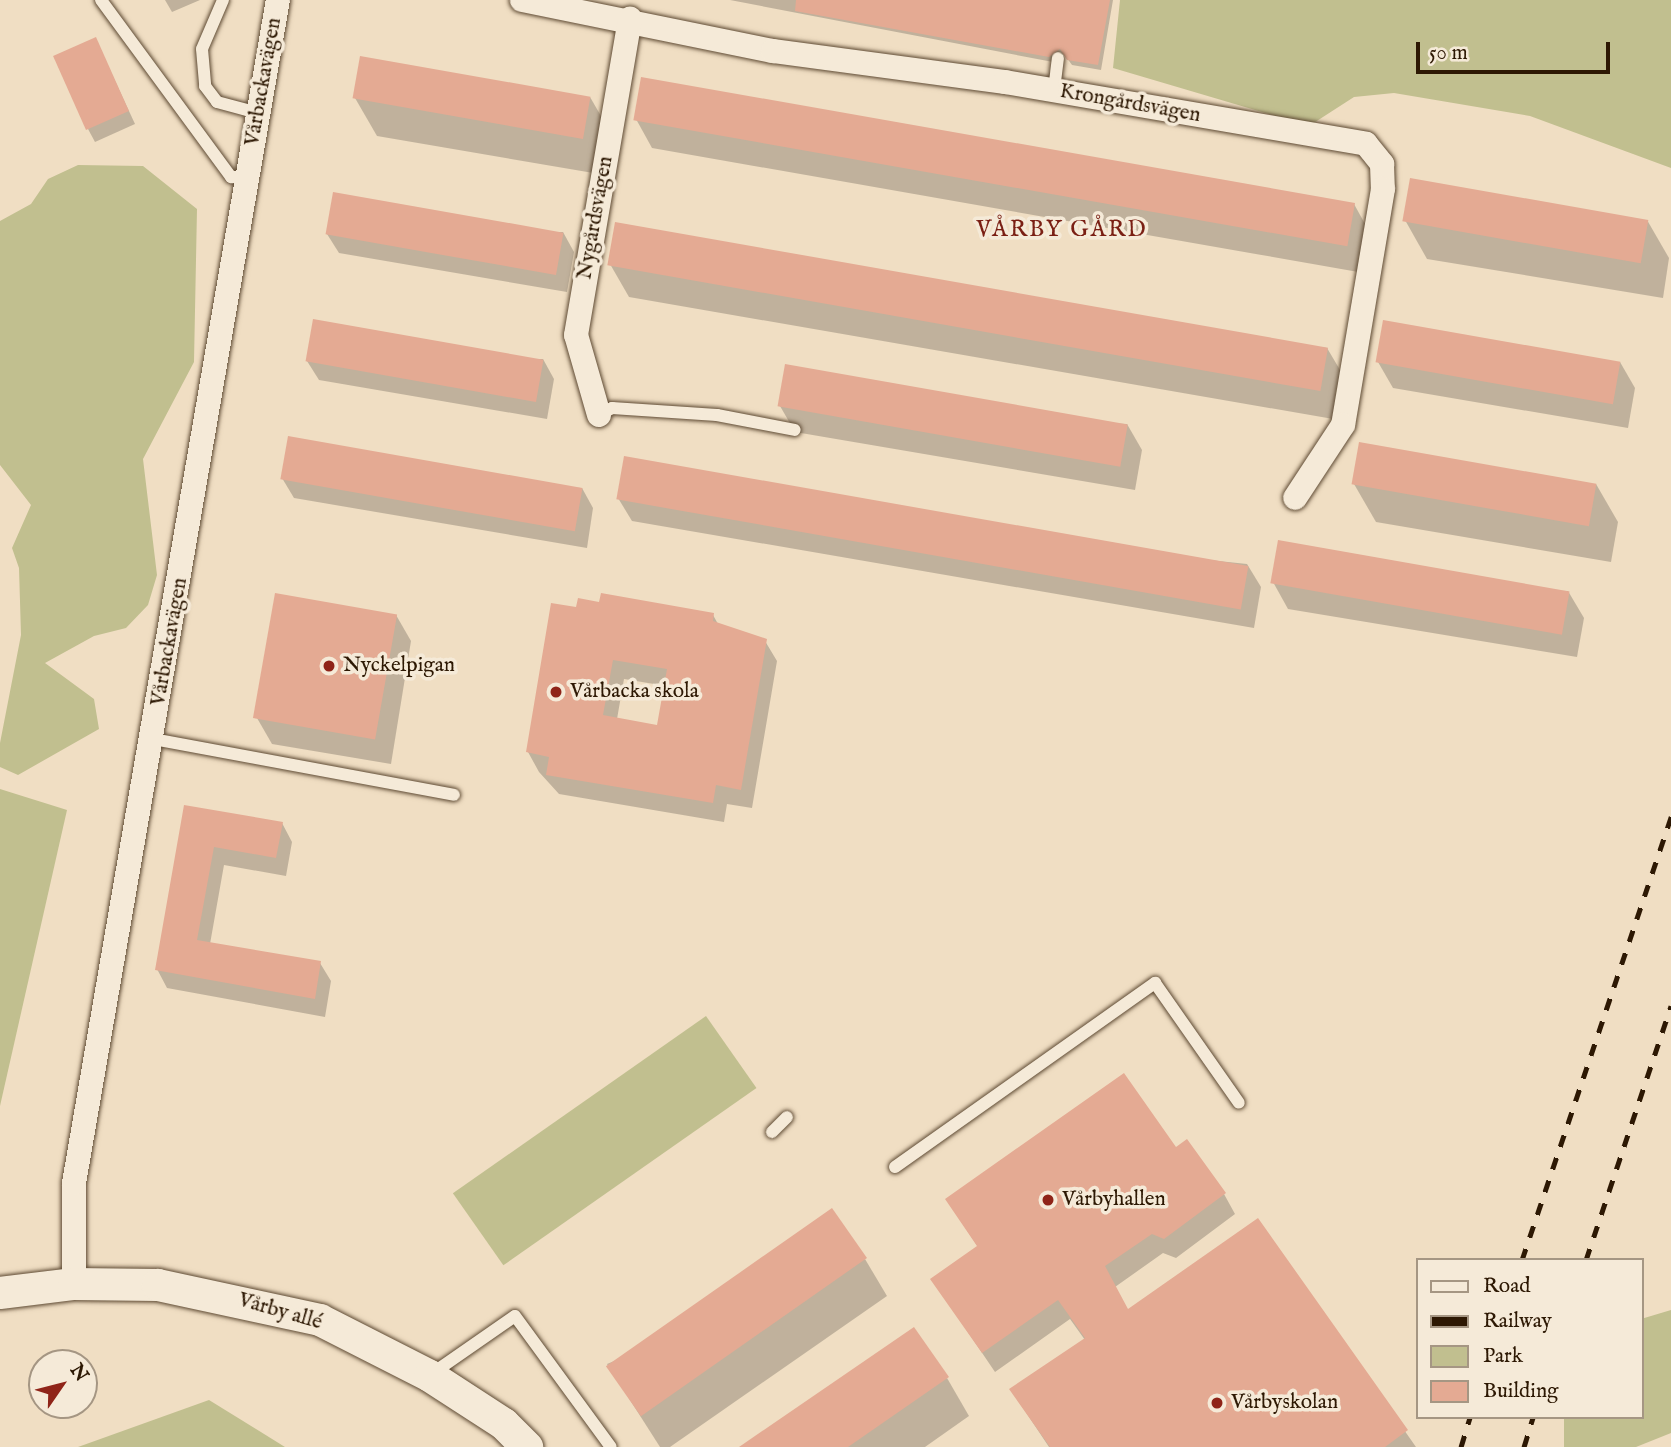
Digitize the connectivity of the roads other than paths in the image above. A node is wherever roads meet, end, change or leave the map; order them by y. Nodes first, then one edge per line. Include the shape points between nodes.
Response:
1 (102, 0) edge
2 (223, 0) edge
3 (278, 0) edge
4 (522, 0) edge
5 (630, 19) junction
6 (1058, 58) dead end
7 (1054, 90) junction
8 (258, 113) junction
9 (247, 177) junction
10 (599, 415) joint
11 (795, 430) dead end
12 (1295, 498) dead end
13 (153, 739) junction
14 (454, 795) dead end
15 (1239, 1103) dead end
16 (787, 1117) dead end
17 (772, 1132) dead end
18 (895, 1167) dead end
19 (74, 1284) junction
20 (0, 1293) edge
21 (430, 1376) junction
22 (527, 1447) edge
23 (611, 1447) edge

1 - 9 lane via 214,157 231,177
2 - 8 lane via 202,49 205,86 217,102
3 - 8 street, Vårbackavägen
4 - 5 street, Krongårdsvägen
5 - 7 street, Krongårdsvägen via 773,51
5 - 10 street, Nygårdsvägen via 576,335
6 - 7 lane
7 - 12 street, Krongårdsvägen via 1366,144 1382,164 1343,425
8 - 9 street, Vårbackavägen
9 - 13 street, Vårbackavägen
10 - 11 lane via 612,408 717,415
13 - 14 lane
13 - 19 street, Vårbackavägen via 74,1183
15 - 18 lane via 1155,983
16 - 17 lane
19 - 20 street, Vårby allé
19 - 21 street, Vårby allé via 158,1284 240,1299 320,1320
21 - 22 street, Vårby allé via 504,1424
21 - 23 lane via 514,1316

